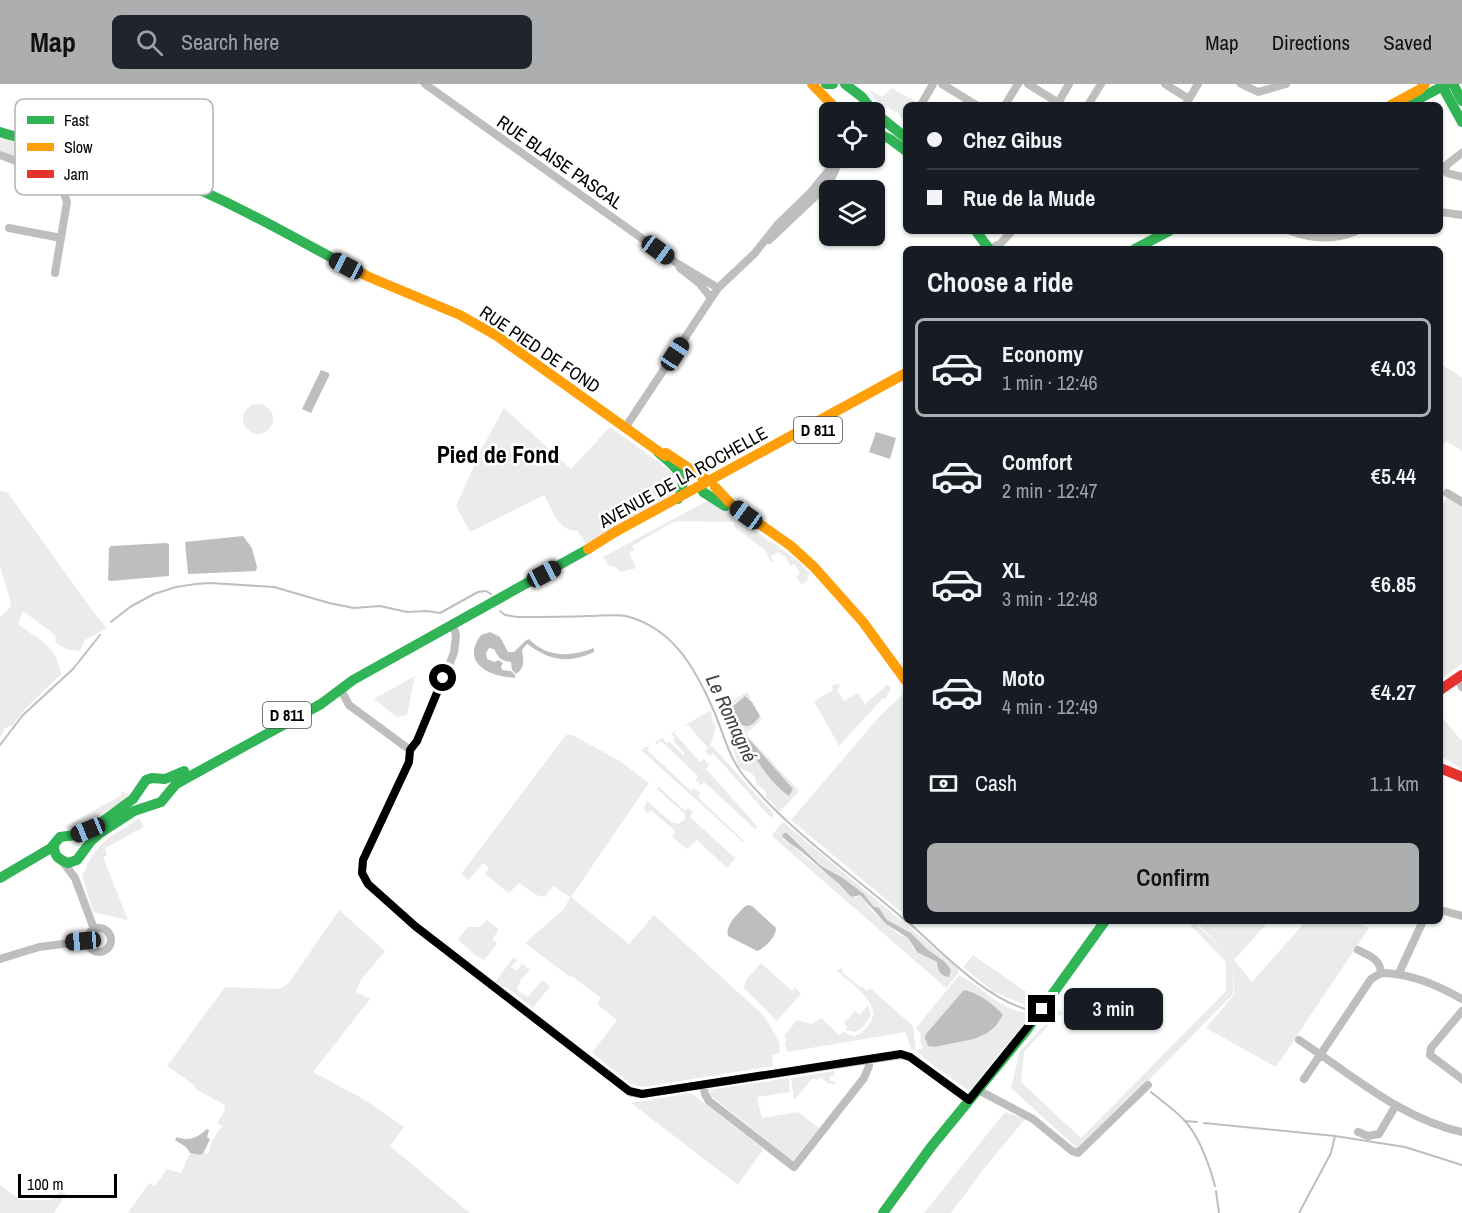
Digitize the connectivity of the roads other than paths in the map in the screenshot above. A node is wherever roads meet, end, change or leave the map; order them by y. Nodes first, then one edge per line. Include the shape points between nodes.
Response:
1 (425, 84) edge
2 (812, 84) edge
3 (845, 84) edge
4 (933, 84) edge
5 (942, 84) edge
6 (1018, 84) edge
7 (1028, 84) edge
8 (1069, 84) edge
9 (1101, 84) edge
10 (1165, 84) edge
11 (1198, 84) edge
12 (1241, 84) edge
13 (1286, 84) edge
14 (1425, 84) edge
15 (829, 87) edge
16 (1448, 87) edge
17 (860, 89) edge
18 (1462, 101) edge
19 (868, 102) edge
20 (923, 102) edge
21 (971, 102) edge
22 (1007, 102) edge
23 (1057, 102) edge
24 (1061, 102) edge
25 (1090, 102) edge
26 (1187, 102) edge
27 (1397, 102) edge
28 (1414, 102) edge
29 (885, 120) edge
30 (1462, 122) edge
31 (0, 132) edge
32 (903, 133) edge
33 (15, 136) edge
34 (885, 137) edge
35 (903, 149) edge
36 (1462, 153) edge
37 (0, 155) edge
38 (15, 161) edge
39 (830, 168) edge
40 (836, 168) edge
41 (1444, 169) edge
42 (1462, 177) edge
43 (64, 195) edge
44 (212, 195) edge
45 (1443, 212) edge
46 (1462, 215) edge
47 (9, 228) dead end
48 (1009, 234) edge
49 (1163, 234) edge
50 (1302, 234) edge
51 (1344, 234) edge
52 (60, 238) junction
53 (763, 244) junction
54 (995, 246) edge
55 (1141, 246) edge
56 (678, 264) junction
57 (55, 273) dead end
58 (718, 288) junction
59 (711, 298) junction
60 (903, 375) edge
61 (903, 383) edge
62 (625, 428) junction
63 (637, 437) junction
64 (658, 452) junction
65 (711, 484) junction
66 (699, 490) junction
67 (1447, 493) dead end
68 (677, 500) junction
69 (1462, 502) edge
70 (572, 559) junction
71 (806, 559) junction
72 (453, 625) junction
73 (903, 677) edge
74 (1460, 680) edge
75 (1443, 688) edge
76 (341, 690) junction
77 (410, 750) junction
78 (1443, 768) edge
79 (1462, 777) edge
80 (159, 779) junction
81 (167, 792) junction
82 (54, 845) junction
83 (80, 858) junction
84 (61, 860) junction
85 (28, 863) junction
86 (0, 878) edge
87 (75, 878) junction
88 (1443, 911) edge
89 (1462, 916) edge
90 (1103, 924) edge
91 (1422, 924) edge
92 (94, 929) junction
93 (87, 941) junction
94 (1358, 950) dead end
95 (0, 959) edge
96 (1381, 973) junction
97 (1399, 973) junction
98 (1462, 999) edge
99 (1462, 1011) edge
100 (1299, 1040) dead end
101 (1321, 1054) junction
102 (869, 1059) junction
103 (1304, 1079) dead end
104 (1462, 1079) edge
105 (703, 1085) junction
106 (1148, 1085) dead end
107 (978, 1090) junction
108 (969, 1100) junction
109 (1396, 1105) junction
110 (1358, 1132) dead end
111 (1462, 1132) edge
112 (884, 1213) edge

1 - 56 street, RUE BLAISE PASCAL
2 - 15 main road
3 - 17 main road
4 - 20 street
5 - 21 street
6 - 22 street
7 - 23 street
8 - 24 street
9 - 25 street
10 - 26 street
11 - 26 street
12 - 13 street via 1258,92
14 - 27 main road
16 - 18 main road
16 - 28 main road
16 - 30 main road
17 - 19 main road
29 - 32 main road
31 - 33 main road, RUE PIED DE FOND
34 - 35 main road
36 - 41 street
37 - 38 street
39 - 53 street
40 - 53 street via 823,189
41 - 42 street
43 - 52 street via 67,207
44 - 62 main road, RUE PIED DE FOND via 369,277 460,315 497,336
45 - 46 street
47 - 52 street
48 - 54 street
49 - 55 main road
50 - 51 street via 1329,238
52 - 57 street
53 - 58 street
56 - 58 street, RUE BLAISE PASCAL
56 - 59 street, RUE BLAISE PASCAL
58 - 59 street
59 - 62 street
60 - 65 main road, AVENUE DE LA ROCHELLE / D 811
61 - 65 main road, AVENUE DE LA ROCHELLE / D 811
62 - 63 main road, RUE PIED DE FOND
63 - 64 main road
63 - 65 main road
64 - 66 main road via 681,467
64 - 68 main road via 682,475 684,485
65 - 66 main road, AVENUE DE LA ROCHELLE / D 811
65 - 71 main road via 731,504
66 - 68 main road, AVENUE DE LA ROCHELLE / D 811
66 - 70 main road, AVENUE DE LA ROCHELLE / D 811 via 618,538
66 - 71 main road
67 - 69 street
68 - 70 main road, AVENUE DE LA ROCHELLE / D 811
70 - 72 main road, AVENUE DE LA ROCHELLE / D 811
71 - 73 main road via 857,615
72 - 76 main road, AVENUE DE LA ROCHELLE / D 811
72 - 76 main road, D 811 via 356,688
72 - 77 street via 454,653
74 - 75 main road
76 - 77 street via 353,708
76 - 80 main road, D 811 via 320,696 176,776
76 - 81 main road, D 811
77 - 105 street via 409,762 363,860 362,873 368,884 431,939 629,1091 642,1094
78 - 79 main road
80 - 81 main road
80 - 82 main road, D 811 via 146,780 133,799 115,813 88,830 60,837
81 - 83 main road, D 811 via 161,802 134,811 100,833
82 - 84 main road via 54,853
82 - 85 main road, D 811
83 - 84 main road, D 811 via 73,862
83 - 87 street
84 - 85 main road, D 811
84 - 87 street
85 - 86 main road, D 811
87 - 92 street
88 - 89 street
90 - 107 main road
91 - 97 street
92 - 93 street
92 - 93 street via 107,932 110,946 96,952
93 - 95 street via 39,946
94 - 96 street via 1379,962
96 - 97 street
96 - 101 street via 1371,979
97 - 98 street
99 - 104 street via 1431,1048 1430,1055
100 - 101 street
101 - 103 street
101 - 109 street
102 - 105 street
102 - 105 street via 864,1078 794,1167 709,1101
102 - 108 street via 907,1056
106 - 107 street via 1078,1153 1034,1119
107 - 108 main road
108 - 112 main road
109 - 110 street via 1379,1134 1368,1136
109 - 111 street via 1418,1119

